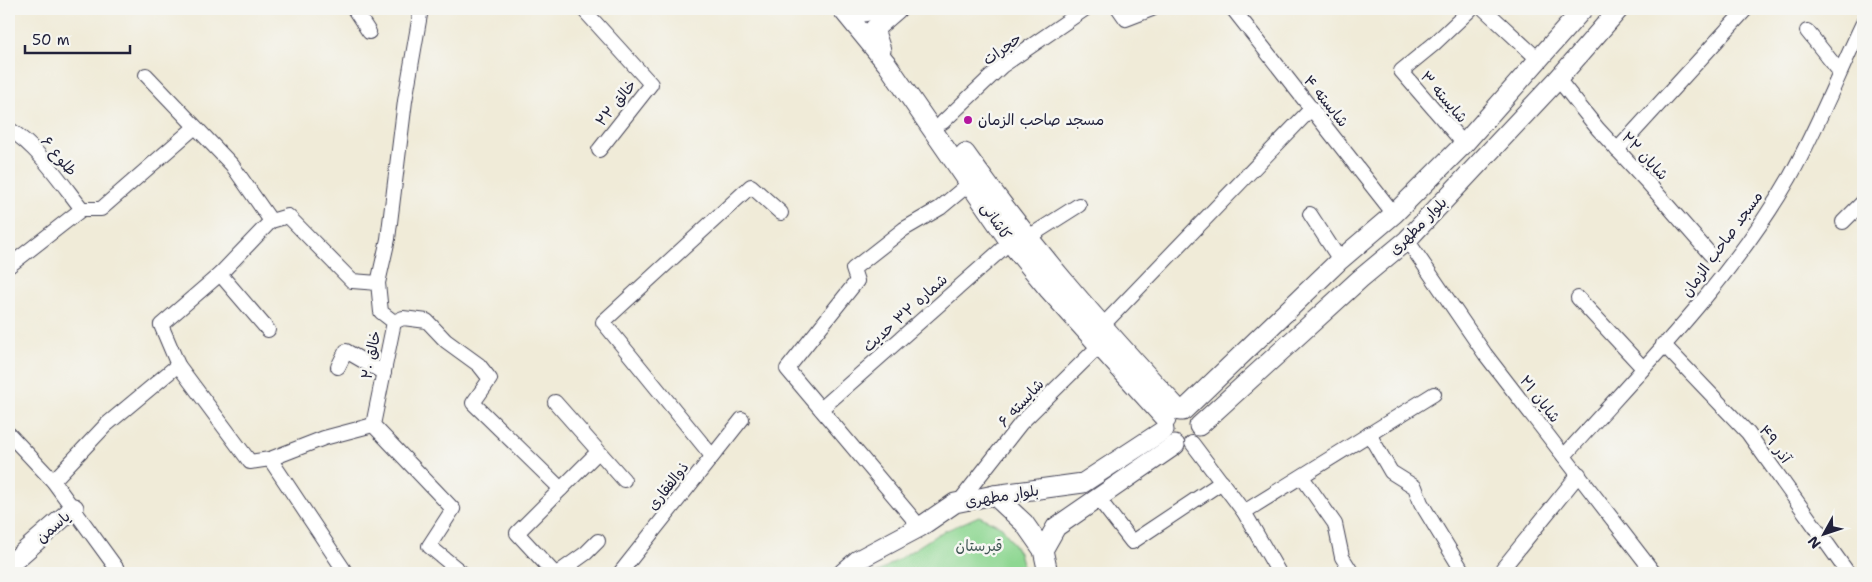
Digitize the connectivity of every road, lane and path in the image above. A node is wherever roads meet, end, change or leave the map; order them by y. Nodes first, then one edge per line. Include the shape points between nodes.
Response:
1 (354, 9) edge
2 (421, 9) edge
3 (583, 9) edge
4 (842, 9) edge
5 (856, 9) edge
6 (878, 9) edge
7 (897, 9) edge
8 (1085, 9) edge
9 (1119, 9) edge
10 (1152, 9) edge
11 (1234, 9) edge
12 (1472, 9) edge
13 (1484, 9) edge
14 (1583, 9) edge
15 (1619, 9) edge
16 (1743, 9) edge
17 (1863, 23) edge
18 (874, 29) junction
19 (1807, 31) dead end
20 (369, 32) dead end
21 (1539, 60) junction
22 (887, 64) junction
23 (1840, 72) junction
24 (146, 75) dead end
25 (1558, 80) junction
26 (1312, 108) junction
27 (943, 122) junction
28 (195, 127) junction
29 (9, 129) edge
30 (1464, 144) junction
31 (598, 150) dead end
32 (1617, 150) junction
33 (970, 183) junction
34 (1863, 202) edge
35 (1079, 204) dead end
36 (82, 209) junction
37 (781, 213) dead end
38 (1310, 214) dead end
39 (1394, 214) junction
40 (271, 221) junction
41 (1843, 222) dead end
42 (1018, 240) junction
43 (1407, 240) junction
44 (1710, 254) dead end
45 (1340, 260) junction
46 (9, 266) edge
47 (220, 274) junction
48 (378, 283) junction
49 (1578, 298) dead end
50 (394, 322) junction
51 (1102, 326) junction
52 (268, 330) dead end
53 (1663, 344) junction
54 (1099, 346) junction
55 (178, 365) junction
56 (338, 366) dead end
57 (1643, 368) junction
58 (384, 373) junction
59 (1434, 394) dead end
60 (555, 402) dead end
61 (821, 409) junction
62 (1174, 418) junction
63 (742, 420) dead end
64 (373, 425) junction
65 (1199, 426) junction
66 (9, 434) edge
67 (1370, 434) junction
68 (1184, 444) junction
69 (598, 452) junction
70 (712, 456) junction
71 (1564, 456) junction
72 (270, 459) junction
73 (1579, 474) junction
74 (1302, 477) junction
75 (624, 480) dead end
76 (53, 481) junction
77 (1222, 482) junction
78 (561, 489) junction
79 (994, 495) junction
80 (1098, 498) junction
81 (959, 502) junction
82 (74, 508) junction
83 (1244, 512) junction
84 (920, 526) junction
85 (598, 541) dead end
86 (9, 565) edge
87 (1049, 565) edge
88 (1463, 572) edge
89 (120, 573) edge
90 (346, 573) edge
91 (462, 573) edge
92 (556, 573) edge
93 (620, 573) edge
94 (843, 573) edge
95 (1279, 573) edge
96 (1352, 573) edge
97 (1500, 573) edge
98 (1654, 573) edge
99 (1848, 573) edge

1 - 20 street
2 - 48 street, خالق ۲۰ via 404,102 388,239
3 - 31 street, خالق ۲۲ via 651,84
4 - 22 main road, کاشانی
5 - 6 main road, کاشانی via 864,12
5 - 18 main road, کاشانی
7 - 18 main road
8 - 27 street, حجرات via 1002,66
9 - 10 street via 1126,19
11 - 26 street, شایسته ۴
12 - 30 street, شایسته ۳ via 1401,71
13 - 21 street
14 - 21 main road, بلوار مطهری
15 - 25 main road, بلوار مطهری
16 - 32 street
17 - 23 street, مسجد صاحب الزمان
18 - 22 main road
18 - 27 main road, کاشانی
19 - 23 street
21 - 30 main road, بلوار مطهری
22 - 33 main road, کاشانی
23 - 53 street, مسجد صاحب الزمان via 1790,177 1761,222 1708,294
24 - 28 street
25 - 32 street, شایان ۲۲
25 - 43 main road, بلوار مطهری
26 - 39 street, شایسته ۴
26 - 51 street
27 - 42 main road, کاشانی
28 - 36 street via 101,208
28 - 40 street via 232,165
29 - 36 street, طلوع ۶ via 46,163
30 - 39 main road, بلوار مطهری
32 - 44 street, شایان ۲۲
33 - 42 main road, کاشانی
33 - 61 street via 853,269 857,281 787,370
34 - 41 street
35 - 42 street, شماره ۳۲ حدیث
36 - 46 street
37 - 70 street via 751,186 603,322
38 - 45 street
39 - 45 main road, بلوار مطهری
40 - 47 street
40 - 48 street via 288,216 352,281
42 - 51 main road, کاشانی
42 - 54 main road, کاشانی via 1048,290
42 - 61 street, شماره ۳۲ حدیث
43 - 65 main road, بلوار مطهری via 1330,305
43 - 71 street, شایان ۲۱ via 1485,354
45 - 62 main road, بلوار مطهری
47 - 52 street
47 - 55 street via 161,325
48 - 50 street, خالق ۲۰ via 381,312
49 - 57 street
50 - 58 street, خالق ۲۰
50 - 78 street via 403,318 426,322 479,365 490,379 473,403
51 - 54 street
51 - 62 main road, کاشانی
53 - 57 street, مسجد صاحب الزمان
53 - 99 street, آذر ۴۹ via 1748,433
54 - 62 main road, کاشانی
54 - 81 street, شایسته ۶ via 1021,424
55 - 72 street via 250,462
55 - 76 street via 106,425
56 - 58 street via 346,351
57 - 71 street, مسجد صاحب الزمان
58 - 64 street, خالق ۲۰
59 - 67 street
60 - 69 street
61 - 84 street
62 - 65 main road via 1195,417
62 - 68 main road via 1168,439
62 - 79 main road, بلوار مطهری via 1083,483
63 - 70 street, ذوالفقاری
64 - 72 street via 324,438
64 - 91 street via 453,509 429,546
65 - 68 main road via 1199,433
66 - 76 street
67 - 74 street
67 - 88 street via 1392,472 1415,487 1421,503
68 - 77 street
68 - 80 main road
69 - 75 street
69 - 78 street
70 - 93 street, ذوالفقاری
71 - 73 street, شایان ۲۱
72 - 90 street
73 - 97 street
73 - 98 street, شایان ۲۱
74 - 83 street
74 - 96 street via 1335,524 1342,556
76 - 82 street
77 - 80 street via 1132,542
77 - 83 street
78 - 92 street via 517,534
79 - 81 main road, بلوار مطهری
79 - 87 main road via 1024,523
80 - 87 main road via 1056,527
81 - 84 main road, بلوار مطهری
82 - 86 main road, یاسمن
82 - 89 street
83 - 95 street
84 - 94 main road, بلوار مطهری via 858,560
85 - 92 street via 586,554

